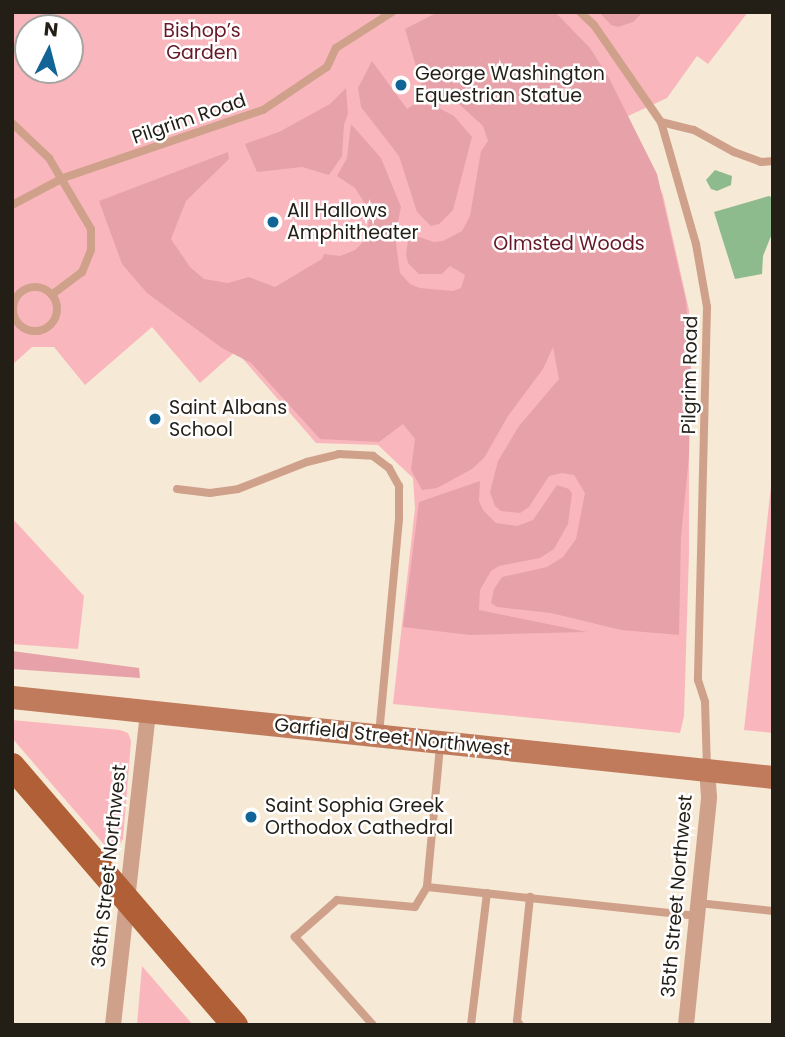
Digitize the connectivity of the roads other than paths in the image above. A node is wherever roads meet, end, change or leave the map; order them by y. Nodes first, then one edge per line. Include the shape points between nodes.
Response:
1 (392, 12) edge
2 (580, 12) edge
3 (661, 121) junction
4 (12, 123) edge
5 (773, 162) edge
6 (63, 178) junction
7 (12, 205) edge
8 (52, 295) junction
9 (177, 489) dead end
10 (12, 697) edge
11 (148, 711) junction
12 (379, 736) junction
13 (440, 742) junction
14 (12, 766) edge
15 (707, 771) junction
16 (773, 777) edge
17 (427, 887) junction
18 (487, 892) junction
19 (530, 897) junction
20 (127, 899) junction
21 (698, 909) junction
22 (773, 911) edge
23 (113, 1025) edge
24 (235, 1025) edge
25 (373, 1025) edge
26 (471, 1025) edge
27 (520, 1025) edge
28 (685, 1025) edge

1 - 6 lane, Pilgrim Road via 336,48 327,67 264,110
2 - 3 lane, Pilgrim Road
3 - 5 lane via 694,130 761,162
3 - 15 lane, Pilgrim Road via 696,244 707,307 698,680 705,702
4 - 6 lane via 50,158
6 - 7 lane, Pilgrim Road
6 - 8 lane via 91,229 91,250 82,272
8 - 8 lane via 40,287 20,292 13,304 19,324 40,331 53,323 58,308
9 - 12 lane via 210,493 239,489 339,454 373,456 389,468 399,486 399,519
10 - 11 main road, Garfield Street Northwest
11 - 12 main road, Garfield Street Northwest
11 - 20 street, 36th Street Northwest
12 - 13 main road, Garfield Street Northwest
13 - 15 main road, Garfield Street Northwest
13 - 17 lane
14 - 20 main road
15 - 16 main road, Garfield Street Northwest
15 - 21 street, 35th Street Northwest via 709,797
17 - 18 lane
17 - 25 lane via 415,907 337,900 295,937
18 - 19 lane
18 - 26 lane
19 - 21 lane
19 - 27 lane
20 - 23 street, 36th Street Northwest
20 - 24 main road
21 - 22 lane
21 - 28 street, 35th Street Northwest

